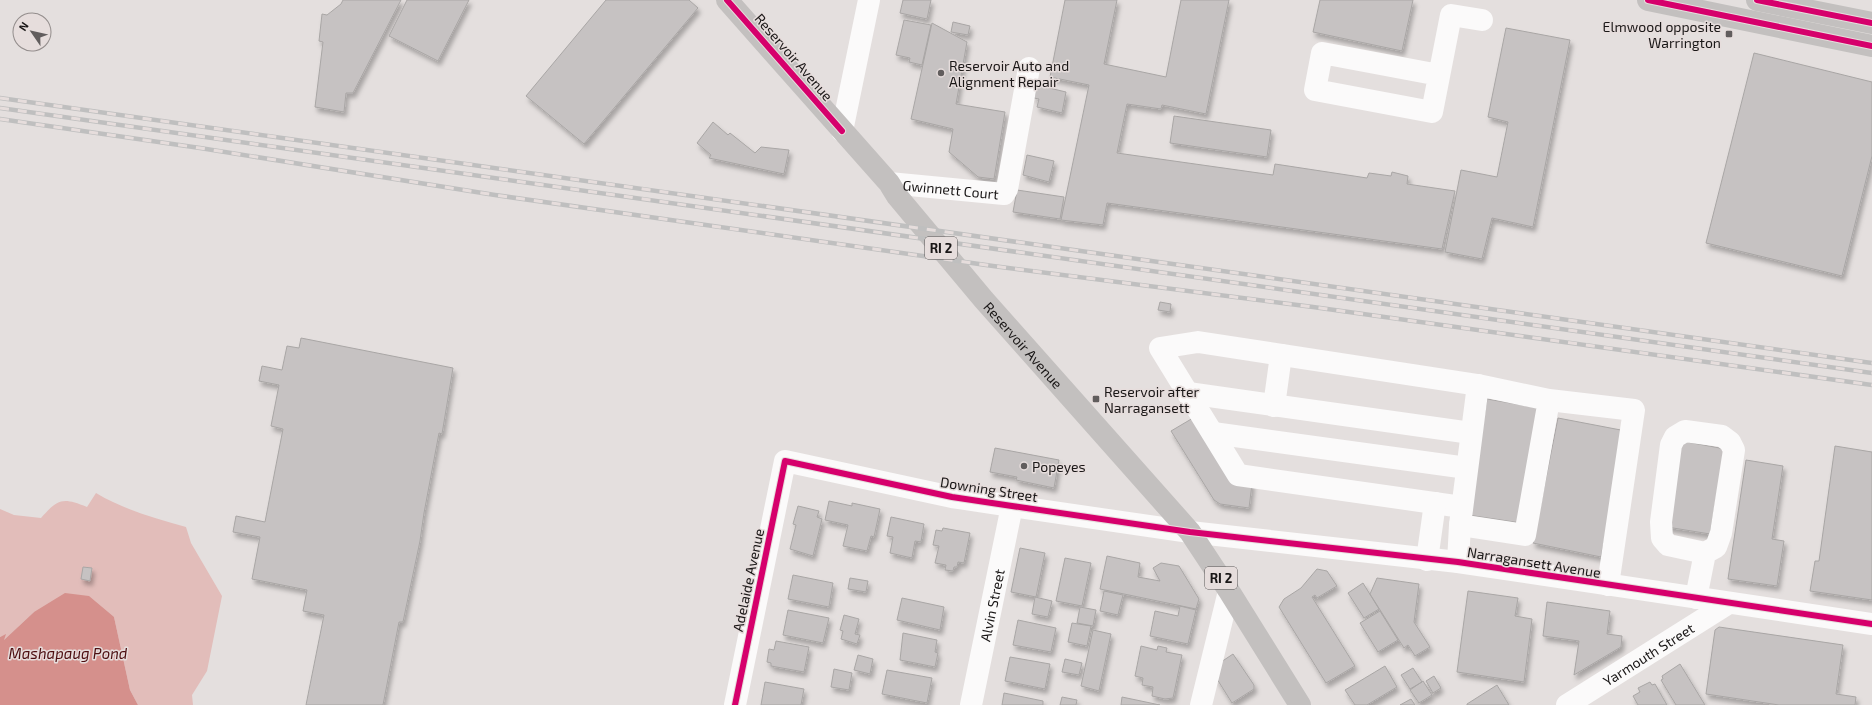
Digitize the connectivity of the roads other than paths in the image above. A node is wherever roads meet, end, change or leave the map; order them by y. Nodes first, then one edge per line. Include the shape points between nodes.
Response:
1 (727, 0) edge
2 (869, 0) edge
3 (1648, 0) edge
4 (1757, 0) edge
5 (1716, 7) edge
6 (1482, 20) dead end
7 (1872, 23) edge
8 (1872, 46) edge
9 (1029, 68) dead end
10 (1439, 75) junction
11 (842, 131) junction
12 (893, 190) junction
13 (1281, 355) junction
14 (1478, 386) junction
15 (1188, 393) junction
16 (1549, 400) junction
17 (1274, 406) junction
18 (1212, 433) junction
19 (1471, 433) junction
20 (785, 461) joint
21 (1467, 468) junction
22 (1435, 504) junction
23 (1012, 506) junction
24 (1461, 516) junction
25 (1190, 532) junction
26 (1705, 553) junction
27 (1427, 560) junction
28 (1458, 562) junction
29 (1608, 585) junction
30 (1229, 591) junction
31 (1696, 598) junction
32 (1729, 603) junction
33 (1872, 624) edge
34 (735, 705) edge
35 (971, 705) edge
36 (1201, 705) edge
37 (1300, 705) edge
38 (1567, 705) edge

1 - 11 main road, Reservoir Avenue / RI 2
2 - 11 street
3 - 5 main road
4 - 7 main road
5 - 8 main road
6 - 10 street via 1451,15
9 - 12 street, Gwinnett Court via 1004,194
10 - 10 street via 1432,112 1315,90 1322,53
11 - 12 main road, Reservoir Avenue / RI 2
12 - 25 main road, Reservoir Avenue / RI 2 via 984,300
13 - 14 street
13 - 15 street via 1198,342 1160,348
13 - 17 street
14 - 16 street
14 - 19 street
15 - 17 street
15 - 18 street
16 - 24 street via 1525,534
16 - 29 street via 1634,410
17 - 19 street
18 - 21 street
18 - 22 street via 1238,475
19 - 21 street
20 - 23 street, Downing Street via 952,497
20 - 34 street, Adelaide Avenue
21 - 24 street
22 - 24 street
22 - 27 street
23 - 25 street, Downing Street
23 - 35 street, Alvin Street
24 - 28 street
25 - 27 street, Narragansett Avenue
25 - 30 main road, Reservoir Avenue / RI 2
26 - 26 street via 1716,546 1721,533 1734,450 1730,442 1722,436 1685,431 1675,437 1671,445 1661,522 1662,538 1668,544
26 - 31 street
27 - 28 street, Narragansett Avenue
28 - 29 street, Narragansett Avenue
29 - 31 street, Narragansett Avenue
30 - 36 street
30 - 37 main road, Reservoir Avenue / RI 2
31 - 32 street, Narragansett Avenue
32 - 33 street, Narragansett Avenue
32 - 38 street, Yarmouth Street

